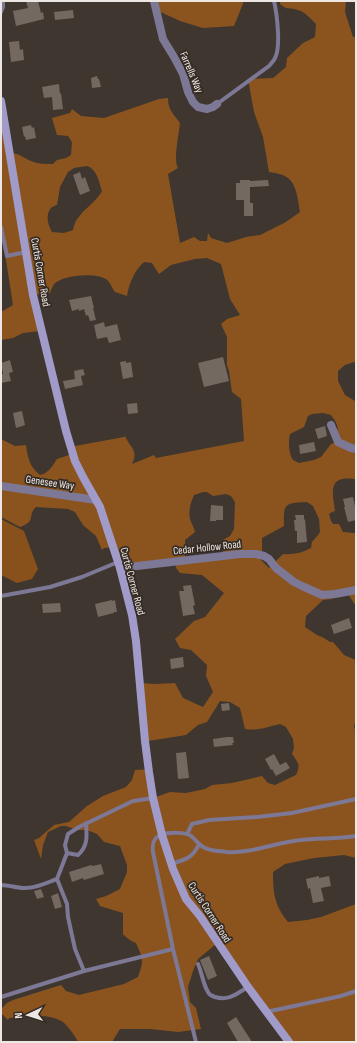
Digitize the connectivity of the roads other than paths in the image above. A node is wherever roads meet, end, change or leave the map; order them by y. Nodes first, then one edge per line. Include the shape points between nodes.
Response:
1 (3, 1) edge
2 (154, 1) edge
3 (274, 1) edge
4 (1, 12) edge
5 (1, 101) edge
6 (217, 104) joint
7 (1, 227) edge
8 (26, 252) junction
9 (331, 425) dead end
10 (356, 449) edge
11 (1, 486) edge
12 (96, 500) junction
13 (119, 565) junction
14 (356, 590) edge
15 (1, 596) edge
16 (153, 798) junction
17 (356, 799) edge
18 (86, 823) junction
19 (162, 834) junction
20 (187, 834) junction
21 (356, 836) edge
22 (199, 844) junction
23 (67, 853) junction
24 (171, 864) junction
25 (57, 879) junction
26 (1, 885) edge
27 (173, 949) junction
28 (198, 964) dead end
29 (84, 971) junction
30 (248, 987) junction
31 (356, 991) edge
32 (1, 997) edge
33 (266, 1012) junction
34 (196, 1042) edge
35 (289, 1042) edge

1 - 4 lane
2 - 6 street, Farrells Way via 163,39 183,74 193,102 198,107 207,109
3 - 6 lane via 277,16 276,58 269,66
5 - 8 street, Curtis Corner Road
7 - 8 lane via 7,256
8 - 12 street, Curtis Corner Road via 33,295 66,431 83,478
9 - 10 street via 338,442
11 - 12 street, Genesee Way
12 - 13 street, Curtis Corner Road
13 - 14 street, Cedar Hollow Road via 256,554 269,559 294,582 322,595
13 - 15 lane via 50,587
13 - 16 street, Curtis Corner Road via 134,628 144,741
16 - 18 lane via 133,801
16 - 19 street, Curtis Corner Road
17 - 20 lane via 292,813 209,820 192,824
18 - 23 lane via 68,834 65,845
18 - 23 lane via 86,843 83,851 78,855
19 - 20 lane
19 - 24 street, Curtis Corner Road
19 - 27 lane via 154,840 152,852
20 - 22 lane
21 - 22 lane via 301,840 227,852 214,851
22 - 24 lane via 191,856
23 - 25 lane
24 - 30 street, Curtis Corner Road via 186,899
25 - 26 lane via 30,888
25 - 29 lane via 66,904 75,949
27 - 29 lane
27 - 34 lane
28 - 30 lane via 208,993 213,996 229,998
29 - 32 lane
30 - 33 street, Curtis Corner Road
31 - 33 lane
33 - 35 street, Curtis Corner Road

